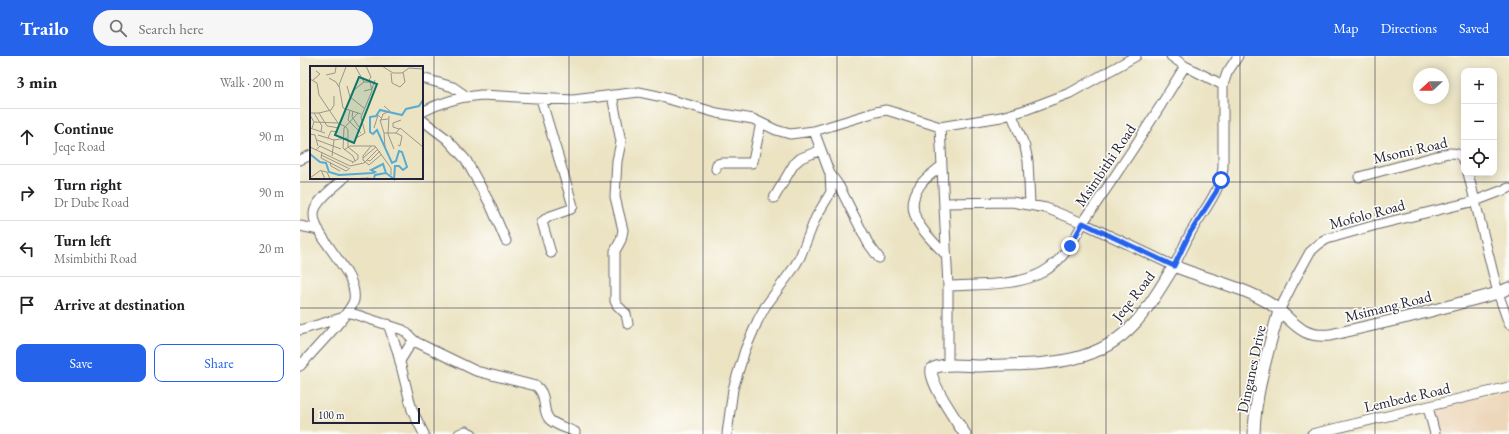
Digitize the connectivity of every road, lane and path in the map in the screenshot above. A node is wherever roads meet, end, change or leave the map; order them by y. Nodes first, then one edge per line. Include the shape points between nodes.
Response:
1 (1136, 56) edge
2 (1171, 56) edge
3 (1238, 56) edge
4 (1185, 66) junction
5 (423, 78) edge
6 (1223, 85) junction
7 (612, 95) junction
8 (466, 96) junction
9 (541, 99) junction
10 (423, 112) edge
11 (1012, 115) junction
12 (423, 121) edge
13 (761, 123) junction
14 (940, 127) junction
15 (814, 131) junction
16 (821, 150) junction
17 (310, 155) edge
18 (1461, 156) edge
19 (300, 160) edge
20 (941, 166) junction
21 (716, 169) dead end
22 (830, 174) junction
23 (1469, 176) edge
24 (1359, 177) dead end
25 (343, 179) edge
26 (1509, 188) edge
27 (774, 198) dead end
28 (1475, 201) junction
29 (944, 203) junction
30 (1030, 204) junction
31 (1083, 223) junction
32 (300, 226) edge
33 (319, 230) junction
34 (506, 241) dead end
35 (551, 253) dead end
36 (946, 255) junction
37 (879, 258) dead end
38 (1174, 266) junction
39 (948, 286) junction
40 (1509, 288) edge
41 (1498, 293) junction
42 (1279, 311) junction
43 (346, 315) junction
44 (388, 324) junction
45 (628, 324) dead end
46 (1509, 324) edge
47 (300, 330) edge
48 (413, 340) junction
49 (400, 361) junction
50 (948, 365) junction
51 (300, 366) edge
52 (1509, 387) edge
53 (1428, 407) junction
54 (1343, 430) edge
55 (575, 432) dead end
56 (424, 434) edge
57 (459, 434) edge
58 (472, 434) edge
59 (727, 434) edge
60 (965, 434) edge
61 (1254, 434) edge
62 (1312, 434) edge
63 (1435, 434) edge

1 - 11 street via 1070,93
2 - 4 street
3 - 6 street
4 - 6 street
4 - 31 street, Msimbithi Road via 1115,178
5 - 8 street via 453,87
6 - 38 street, Jeqe Road via 1221,180
7 - 9 street via 573,100
7 - 13 street via 649,94
7 - 45 street via 621,142 615,196 623,230 615,251 615,301 626,314
8 - 9 street
8 - 10 street via 444,101
9 - 35 street via 573,206 542,222
11 - 14 street
11 - 30 street via 1028,161
12 - 34 street via 451,143 466,160 490,204
13 - 15 street via 790,134
13 - 21 street via 753,161 721,163 717,164
14 - 15 street via 886,110
14 - 20 street
15 - 16 street
16 - 22 street
16 - 27 street via 801,158 794,164
17 - 19 street
18 - 24 street, Msomi Road via 1448,153
20 - 29 street
20 - 36 street via 920,185 913,207 918,224
22 - 37 street
22 - 59 street via 830,192 803,250 793,269 762,311 751,336 733,389
23 - 28 street
25 - 33 street via 315,209 314,218
26 - 28 street, Mofolo Road
28 - 41 street
28 - 42 street, Mofolo Road via 1346,233 1319,244 1310,252
29 - 30 street
29 - 36 street
30 - 31 street
31 - 38 street
31 - 39 street, Msimbithi Road via 1063,255 1042,273 1003,283
32 - 33 street
33 - 43 street via 352,286 354,300
36 - 39 street
38 - 42 street, Msimang Road via 1250,294
38 - 50 street, Jeqe Road via 1134,324 1114,342 1097,351 1077,358 1047,362
39 - 50 street
40 - 41 street, Msimang Road
41 - 42 street, Msimang Road via 1408,317 1320,336 1299,329
41 - 46 street
42 - 61 street, Dinganes Drive via 1265,361
43 - 44 street
43 - 47 street
43 - 51 street
44 - 48 street via 405,332
44 - 49 street
48 - 49 street
48 - 55 street via 476,371 536,386 542,393 548,418
49 - 56 street via 412,410
50 - 60 street via 933,368 931,375
52 - 53 street, Lembede Road
53 - 54 street, Lembede Road
53 - 63 street
54 - 62 street, Lembede Road
57 - 58 street via 466,431

